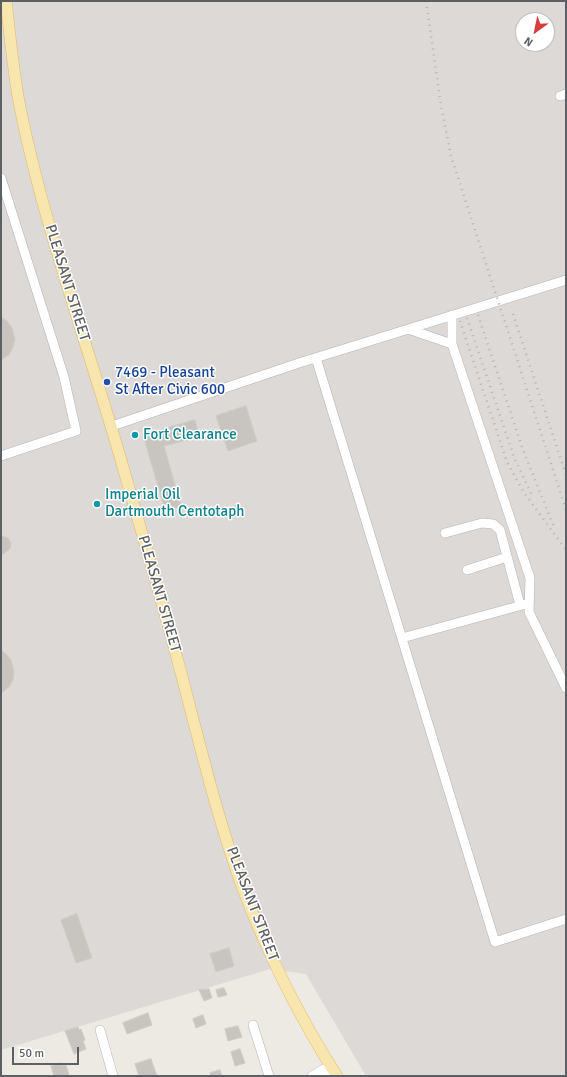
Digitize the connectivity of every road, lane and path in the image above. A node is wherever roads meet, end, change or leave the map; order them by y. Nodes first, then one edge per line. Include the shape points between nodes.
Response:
1 (6, 1) edge
2 (1, 178) edge
3 (566, 280) edge
4 (452, 315) junction
5 (408, 329) junction
6 (452, 344) junction
7 (316, 358) junction
8 (112, 426) junction
9 (1, 456) edge
10 (445, 533) dead end
11 (507, 557) junction
12 (467, 570) dead end
13 (525, 604) junction
14 (402, 638) junction
15 (566, 688) edge
16 (566, 919) edge
17 (253, 1025) dead end
18 (100, 1030) dead end
19 (334, 1075) edge
20 (114, 1076) edge
21 (269, 1076) edge
22 (312, 1076) edge

1 - 8 main road, PLEASANT STREET via 19,101 36,174 62,269
2 - 9 street via 64,377 76,430
3 - 4 street
4 - 5 street
4 - 6 street
5 - 6 street
5 - 7 street
6 - 13 street via 530,578
7 - 8 street
7 - 14 street
8 - 19 main road, PLEASANT STREET via 206,770 243,887 276,968
10 - 11 street via 482,523 493,524 500,530
11 - 12 street
11 - 13 street
13 - 14 street
13 - 15 street
14 - 16 street via 495,942
17 - 21 street
18 - 20 street
19 - 22 street via 324,1069

